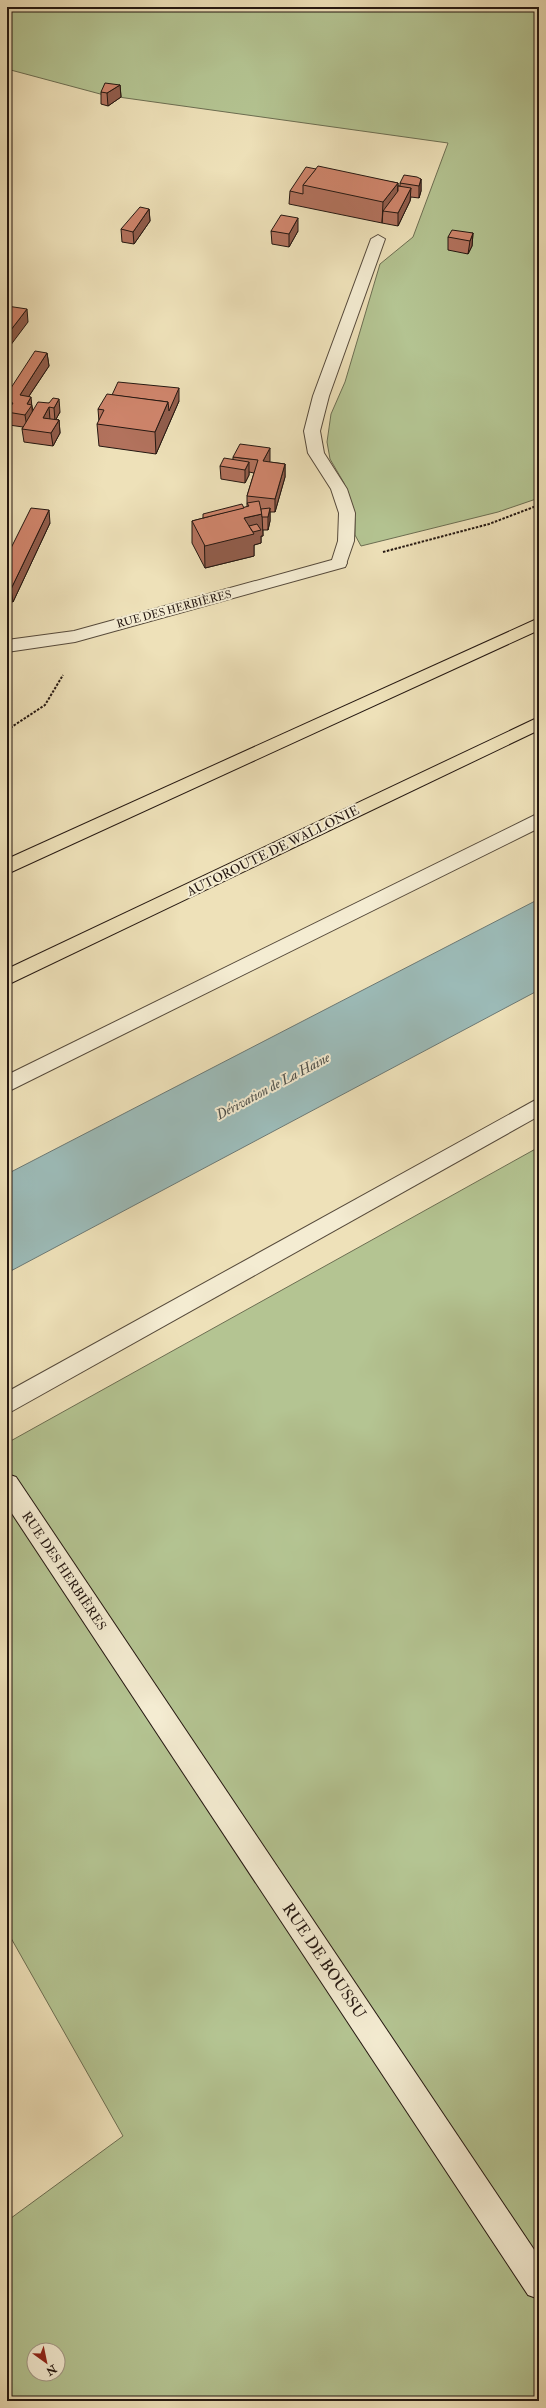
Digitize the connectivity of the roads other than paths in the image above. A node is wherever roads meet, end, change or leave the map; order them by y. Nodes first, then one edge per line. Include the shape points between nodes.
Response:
1 (378, 239) dead end
2 (539, 623) edge
3 (7, 646) edge
4 (539, 723) edge
5 (539, 820) edge
6 (7, 867) edge
7 (7, 978) edge
8 (7, 1084) edge
9 (539, 1106) edge
10 (7, 1404) edge
11 (7, 1485) edge
12 (108, 1638) joint
13 (539, 2284) edge

1 - 3 street, RUE DES HERBIÈRES via 321,396 312,431 316,453 339,488 347,514 346,541 339,563 75,636
2 - 6 highway
4 - 7 highway, AUTOROUTE DE WALLONIE
5 - 8 street
9 - 10 street
11 - 12 street, RUE DES HERBIÈRES
12 - 13 street, RUE DE BOUSSU

